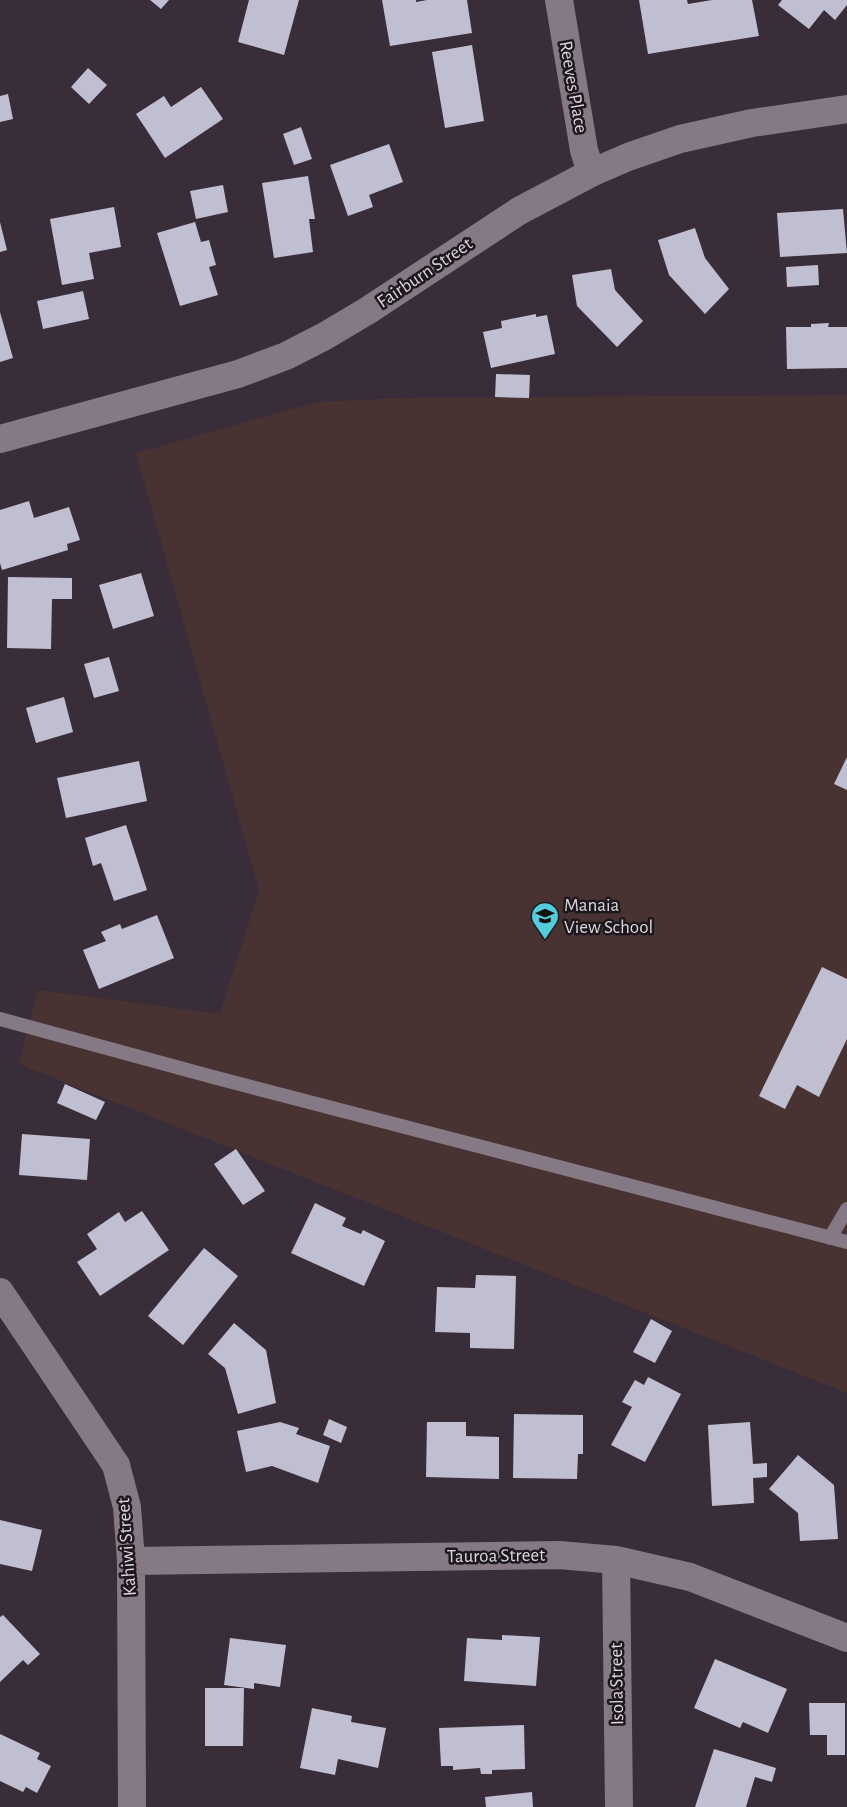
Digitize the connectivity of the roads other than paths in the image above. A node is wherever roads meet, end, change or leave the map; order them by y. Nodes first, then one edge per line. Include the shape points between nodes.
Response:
1 (559, 0) edge
2 (847, 109) edge
3 (591, 173) junction
4 (0, 439) edge
5 (0, 1019) edge
6 (847, 1209) edge
7 (830, 1238) junction
8 (847, 1242) edge
9 (0, 1292) edge
10 (616, 1560) junction
11 (131, 1561) junction
12 (847, 1638) edge
13 (132, 1807) edge
14 (619, 1807) edge

1 - 3 street, Reeves Place via 584,150
2 - 3 street, Fairburn Street via 752,123 680,140
3 - 4 street, Fairburn Street via 519,211 367,311 286,356 238,374
5 - 7 lane
6 - 7 lane
7 - 8 lane
9 - 11 street, Kahiwi Street via 116,1464 127,1507
10 - 11 street, Tauroa Street via 559,1555
10 - 12 street, Tauroa Street via 690,1577
10 - 14 street, Isola Street
11 - 13 street, Kahiwi Street

